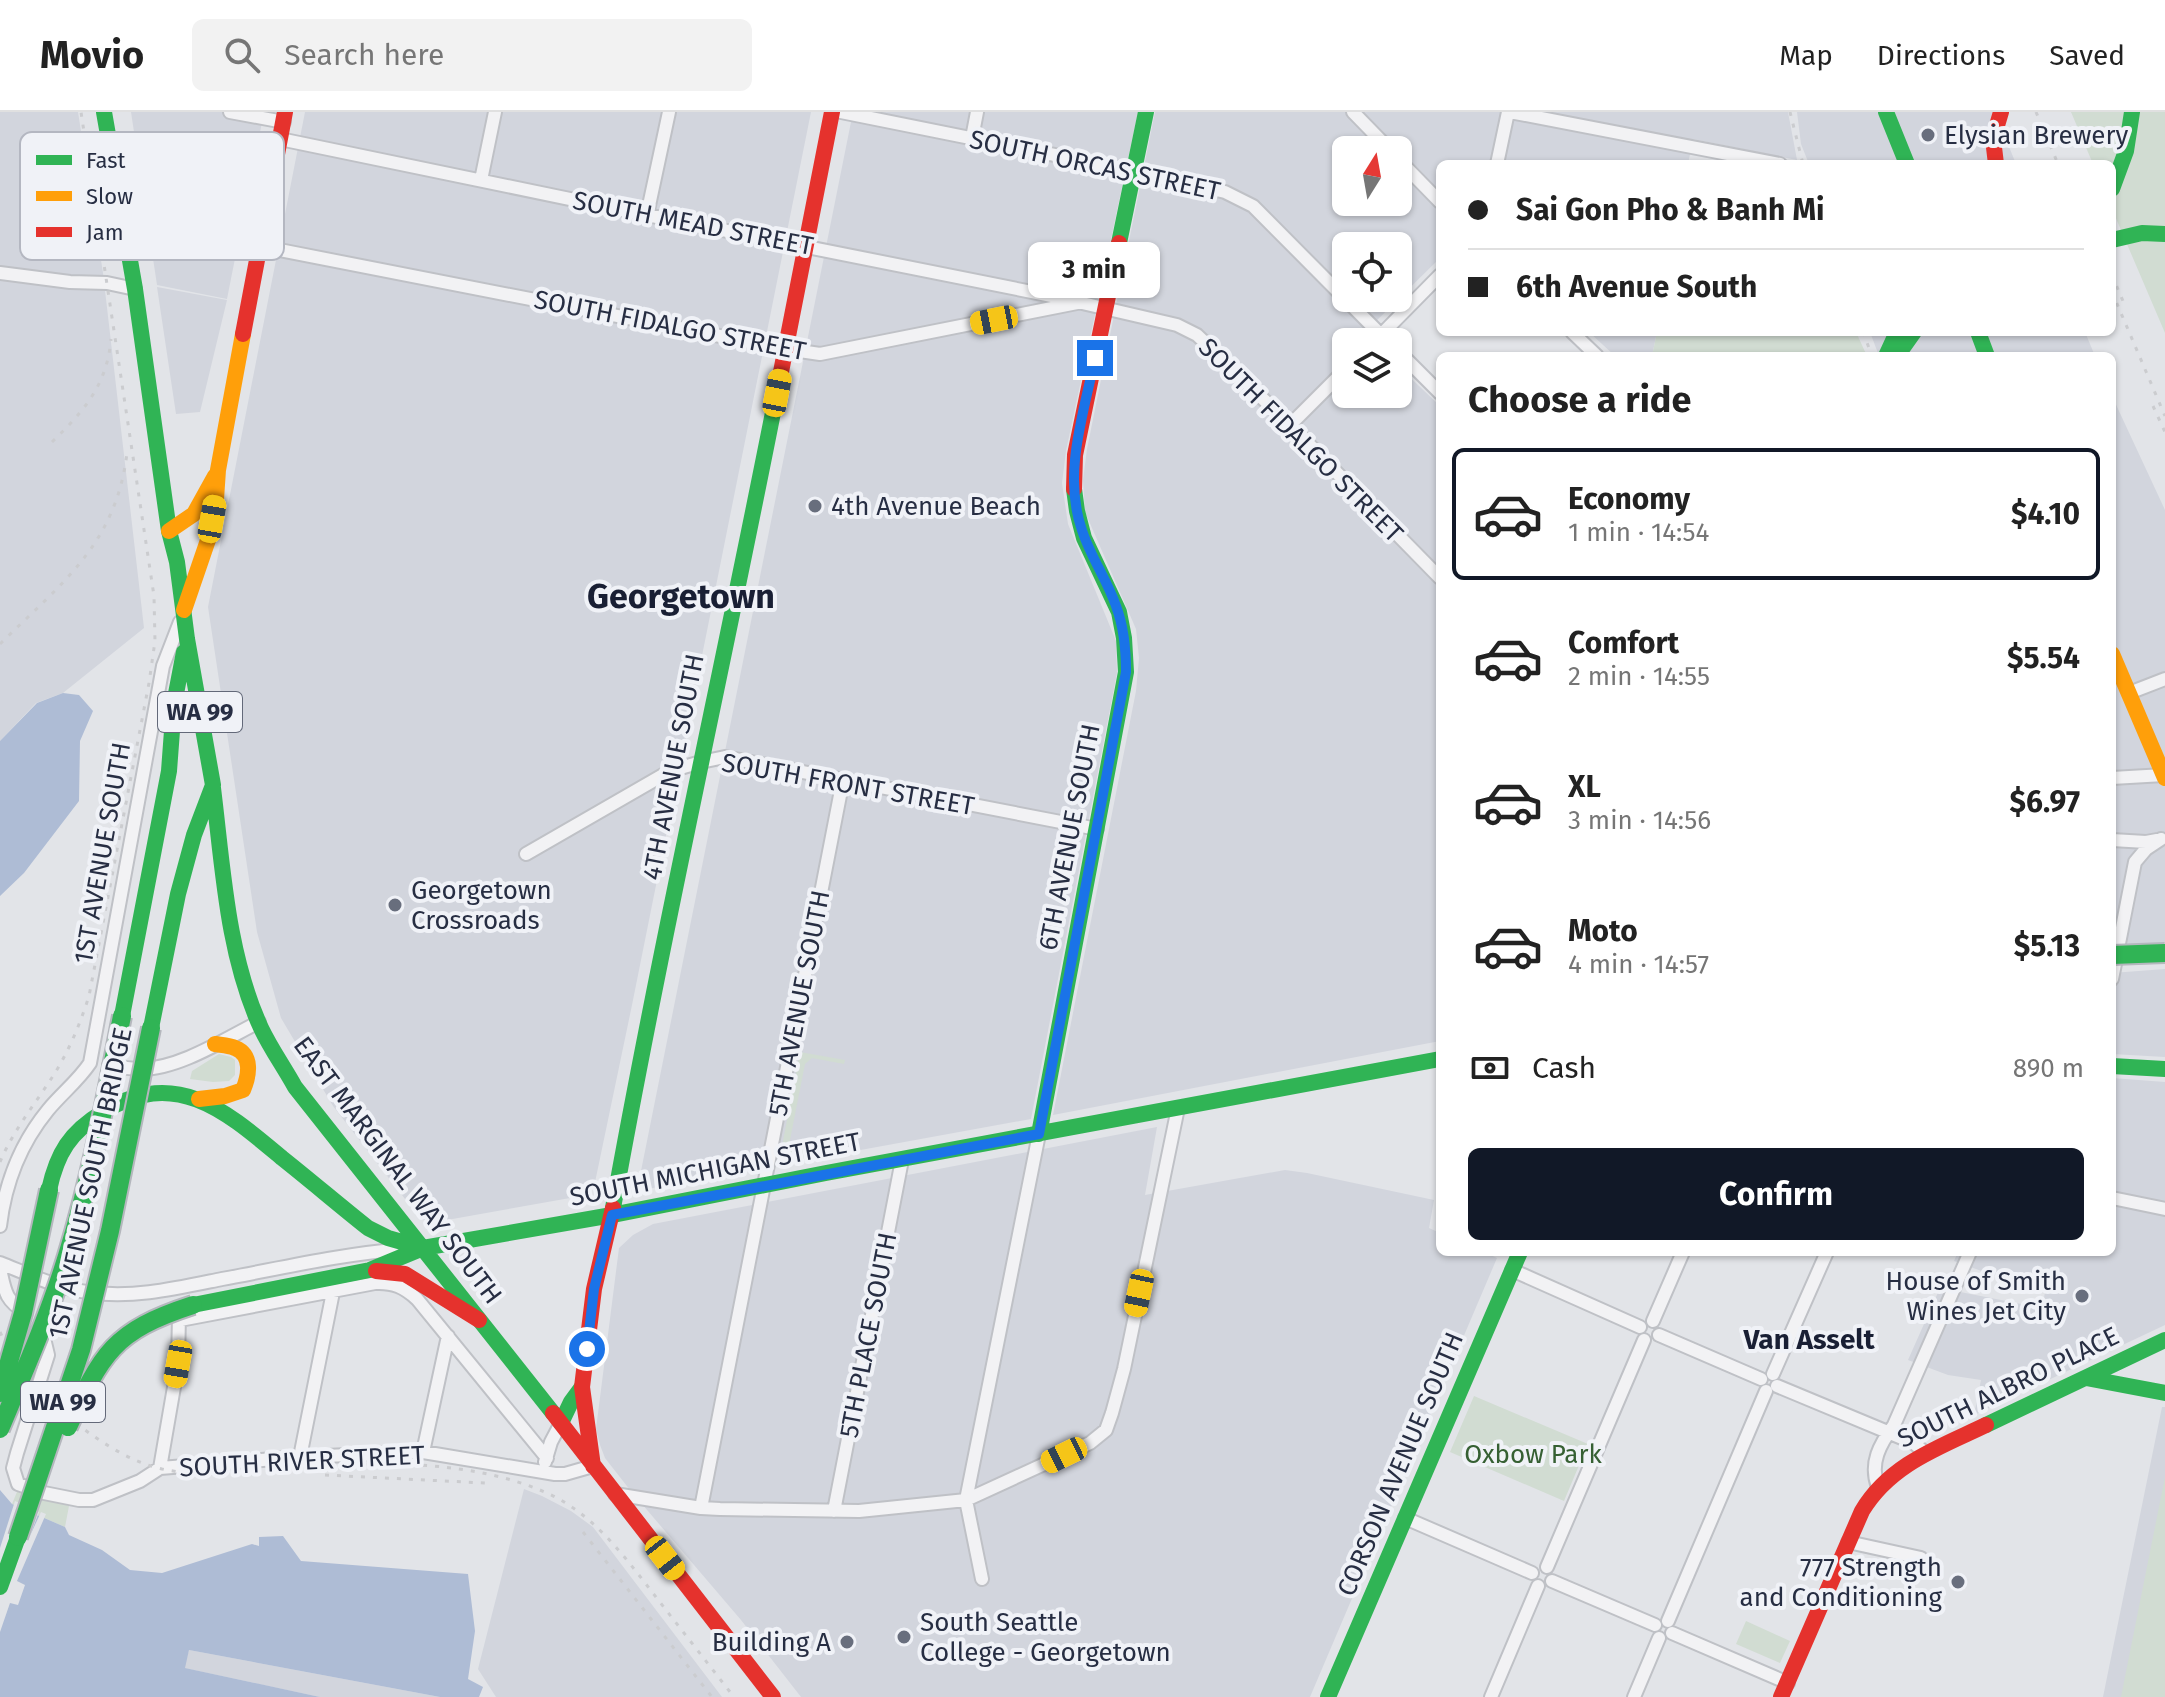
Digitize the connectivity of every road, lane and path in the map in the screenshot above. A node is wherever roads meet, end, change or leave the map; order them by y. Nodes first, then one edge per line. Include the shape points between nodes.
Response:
1 (104, 112) edge
2 (230, 112) edge
3 (495, 112) edge
4 (669, 112) edge
5 (832, 112) edge
6 (841, 112) edge
7 (977, 112) edge
8 (1146, 112) edge
9 (1353, 112) edge
10 (1509, 112) edge
11 (1886, 112) edge
12 (2001, 112) edge
13 (2132, 112) edge
14 (283, 124) edge
15 (108, 132) edge
16 (1376, 136) edge
17 (972, 138) junction
18 (1498, 160) edge
19 (1759, 160) edge
20 (1905, 160) edge
21 (1996, 160) edge
22 (1134, 171) junction
23 (1412, 173) edge
24 (481, 180) junction
25 (2116, 180) edge
26 (1436, 198) edge
27 (647, 215) junction
28 (2164, 234) edge
29 (2116, 239) edge
30 (806, 246) junction
31 (284, 251) edge
32 (130, 260) edge
33 (256, 260) edge
34 (0, 273) edge
35 (1436, 279) edge
36 (135, 289) junction
37 (1081, 302) junction
38 (1105, 308) junction
39 (1370, 328) edge
40 (1392, 328) edge
41 (1576, 336) edge
42 (786, 349) junction
43 (1593, 352) edge
44 (1412, 365) edge
45 (1332, 383) edge
46 (1436, 389) edge
47 (1290, 425) junction
48 (218, 470) junction
49 (169, 531) junction
50 (1436, 574) edge
51 (184, 611) junction
52 (187, 639) junction
53 (2116, 667) edge
54 (2165, 679) edge
55 (2129, 693) junction
56 (701, 762) junction
57 (2164, 777) edge
58 (2116, 778) edge
59 (843, 780) junction
60 (213, 785) junction
61 (1097, 829) junction
62 (2163, 838) edge
63 (2116, 840) edge
64 (526, 854) dead end
65 (2118, 918) edge
66 (2116, 938) edge
67 (2165, 953) edge
68 (2116, 955) edge
69 (259, 1022) junction
70 (215, 1044) junction
71 (1436, 1060) edge
72 (90, 1063) junction
73 (2116, 1066) edge
74 (2165, 1069) edge
75 (198, 1099) junction
76 (1178, 1108) junction
77 (1039, 1134) junction
78 (902, 1160) junction
79 (763, 1186) junction
80 (2116, 1199) edge
81 (2165, 1209) edge
82 (612, 1215) junction
83 (0, 1226) edge
84 (423, 1248) junction
85 (1518, 1256) edge
86 (1681, 1256) edge
87 (1825, 1256) edge
88 (1968, 1256) edge
89 (0, 1266) edge
90 (370, 1270) junction
91 (1512, 1270) junction
92 (172, 1289) junction
93 (333, 1292) junction
94 (180, 1320) junction
95 (479, 1320) junction
96 (1653, 1321) junction
97 (1640, 1327) junction
98 (1659, 1335) junction
99 (448, 1336) junction
100 (1644, 1340) junction
101 (2165, 1340) edge
102 (2086, 1378) junction
103 (1769, 1382) junction
104 (582, 1387) junction
105 (0, 1393) edge
106 (2165, 1393) edge
107 (561, 1423) junction
108 (0, 1429) edge
109 (1888, 1433) junction
110 (423, 1452) junction
111 (1925, 1453) junction
112 (300, 1457) junction
113 (547, 1458) junction
114 (593, 1466) junction
115 (160, 1468) junction
116 (540, 1472) junction
117 (1878, 1487) junction
118 (615, 1494) junction
119 (966, 1500) junction
120 (701, 1508) junction
121 (834, 1511) junction
122 (1405, 1518) junction
123 (18, 1537) junction
124 (1848, 1542) junction
125 (1921, 1558) dead end
126 (1547, 1567) junction
127 (1532, 1573) junction
128 (982, 1579) dead end
129 (1552, 1581) junction
130 (1538, 1586) junction
131 (0, 1587) edge
132 (1663, 1629) junction
133 (1784, 1690) edge
134 (773, 1697) edge
135 (1328, 1697) edge
136 (1491, 1697) edge
137 (1634, 1697) edge

1 - 15 main road, EAST MARGINAL WAY SOUTH / WA 99
2 - 14 street, SOUTH MEAD STREET
3 - 24 street
4 - 27 street
5 - 30 main road, 4TH AVENUE SOUTH
6 - 17 street, SOUTH ORCAS STREET
7 - 17 street
8 - 22 main road, 6TH AVENUE SOUTH
9 - 16 street
10 - 18 street
10 - 19 street
11 - 20 main road
12 - 21 main road via 1993,139
13 - 25 main road
14 - 24 street, SOUTH MEAD STREET
17 - 22 street, SOUTH ORCAS STREET
22 - 38 main road, 6TH AVENUE SOUTH
22 - 39 street, SOUTH ORCAS STREET via 1225,192 1253,206
23 - 26 street
24 - 27 street, SOUTH MEAD STREET
27 - 30 street, SOUTH MEAD STREET
28 - 29 main road
30 - 37 street, SOUTH MEAD STREET
30 - 42 main road, 4TH AVENUE SOUTH
31 - 42 street, SOUTH FIDALGO STREET
32 - 36 main road, EAST MARGINAL WAY SOUTH / WA 99
33 - 48 main road, 1ST AVENUE SOUTH
34 - 36 street
35 - 40 street
36 - 49 main road, EAST MARGINAL WAY SOUTH / WA 99
37 - 38 street, SOUTH MEAD STREET
37 - 42 street, SOUTH FIDALGO STREET via 820,354
38 - 47 street, SOUTH FIDALGO STREET via 1197,335
38 - 61 main road, 6TH AVENUE SOUTH via 1072,488 1081,527 1116,603 1126,650
41 - 43 street
42 - 56 main road, 4TH AVENUE SOUTH
44 - 46 street
45 - 47 street
47 - 50 street, SOUTH FIDALGO STREET
48 - 49 main road, 1ST AVENUE SOUTH via 194,514
48 - 51 main road, 1ST AVENUE SOUTH via 208,540
49 - 51 main road, EAST MARGINAL WAY SOUTH / WA 99
51 - 52 main road, EAST MARGINAL WAY SOUTH / WA 99
51 - 72 street, 1ST AVENUE SOUTH via 163,666
52 - 60 main road, EAST MARGINAL WAY SOUTH / WA 99
52 - 108 main road, 1ST AVENUE SOUTH BRIDGE / WA 99, bridge via 174,704 169,771 91,1167 68,1255
53 - 55 main road
54 - 55 street
55 - 57 main road
56 - 59 street, SOUTH FRONT STREET via 725,757
56 - 64 street, SOUTH FRONT STREET via 661,775
56 - 82 main road, 4TH AVENUE SOUTH
57 - 58 street
59 - 61 street, SOUTH FRONT STREET
59 - 79 street, 5TH AVENUE SOUTH
60 - 69 main road, EAST MARGINAL WAY SOUTH via 235,943
60 - 123 main road, 1ST AVENUE SOUTH BRIDGE / WA 99, bridge via 178,894 81,1350
61 - 77 main road, 6TH AVENUE SOUTH
62 - 63 street
62 - 65 street via 2135,862
65 - 66 street
67 - 68 main road, bridge
69 - 70 street
69 - 84 main road, EAST MARGINAL WAY SOUTH via 295,1087
70 - 72 street via 162,1066
70 - 75 main road via 243,1054 248,1081 243,1090
71 - 76 main road, SOUTH MICHIGAN STREET
72 - 83 street via 26,1143 11,1177
73 - 74 main road
75 - 84 main road via 245,1126 368,1228
75 - 105 main road, bridge via 141,1094 122,1100 75,1133 62,1151
76 - 77 main road, SOUTH MICHIGAN STREET
76 - 119 street via 1124,1369 1106,1430 1090,1443
77 - 78 main road, SOUTH MICHIGAN STREET
77 - 119 street, 6TH AVENUE SOUTH
78 - 79 main road, SOUTH MICHIGAN STREET
78 - 121 street, 5TH PLACE SOUTH
79 - 82 main road, SOUTH MICHIGAN STREET
79 - 120 street, 5TH AVENUE SOUTH
80 - 81 street
82 - 84 main road, SOUTH MICHIGAN STREET
82 - 104 main road, 4TH AVENUE SOUTH via 594,1289
84 - 90 main road
84 - 92 street, SOUTH MICHIGAN STREET via 367,1253
84 - 95 main road, EAST MARGINAL WAY SOUTH
85 - 91 main road, CORSON AVENUE SOUTH
86 - 96 street
87 - 103 street
88 - 109 street
89 - 92 street, SOUTH MICHIGAN STREET via 87,1292
89 - 115 street, SOUTH RIVER STREET via 5,1293 40,1324 48,1355 13,1468 18,1484 93,1500
90 - 95 main road via 405,1274
90 - 123 main road, bridge via 193,1305 134,1328 98,1365
91 - 97 street
91 - 122 main road, CORSON AVENUE SOUTH
92 - 94 street
93 - 94 street
93 - 99 street via 375,1283 399,1286
93 - 112 street
94 - 115 street
95 - 107 main road, EAST MARGINAL WAY SOUTH
96 - 97 street
96 - 98 street
97 - 100 street
98 - 100 street
98 - 103 street
99 - 110 street
99 - 113 street
100 - 126 street
101 - 102 main road, SOUTH ALBRO PLACE
102 - 106 main road
102 - 111 main road, SOUTH ALBRO PLACE
103 - 109 street
103 - 132 street
104 - 107 main road, 4TH AVENUE SOUTH
104 - 114 main road, 4TH AVENUE SOUTH
107 - 113 street, 4TH AVENUE SOUTH
107 - 114 main road, EAST MARGINAL WAY SOUTH
109 - 111 street
109 - 117 street via 1874,1462
110 - 112 street, SOUTH RIVER STREET
110 - 116 street, SOUTH RIVER STREET
111 - 117 main road, SOUTH ALBRO PLACE
112 - 115 street, SOUTH RIVER STREET
113 - 116 street, 4TH AVENUE SOUTH
114 - 116 street, SOUTH RIVER STREET via 565,1474
114 - 118 main road, EAST MARGINAL WAY SOUTH
117 - 124 main road
118 - 120 street
118 - 134 main road, EAST MARGINAL WAY SOUTH
119 - 121 street
119 - 128 street, 6TH AVENUE SOUTH
120 - 121 street
122 - 127 street
122 - 135 main road, CORSON AVENUE SOUTH
123 - 131 main road, 1ST AVENUE SOUTH BRIDGE / WA 99
124 - 125 street
124 - 133 main road
126 - 127 street
126 - 129 street
127 - 130 street
129 - 130 street
129 - 132 street
130 - 136 street
132 - 133 street
132 - 137 street

